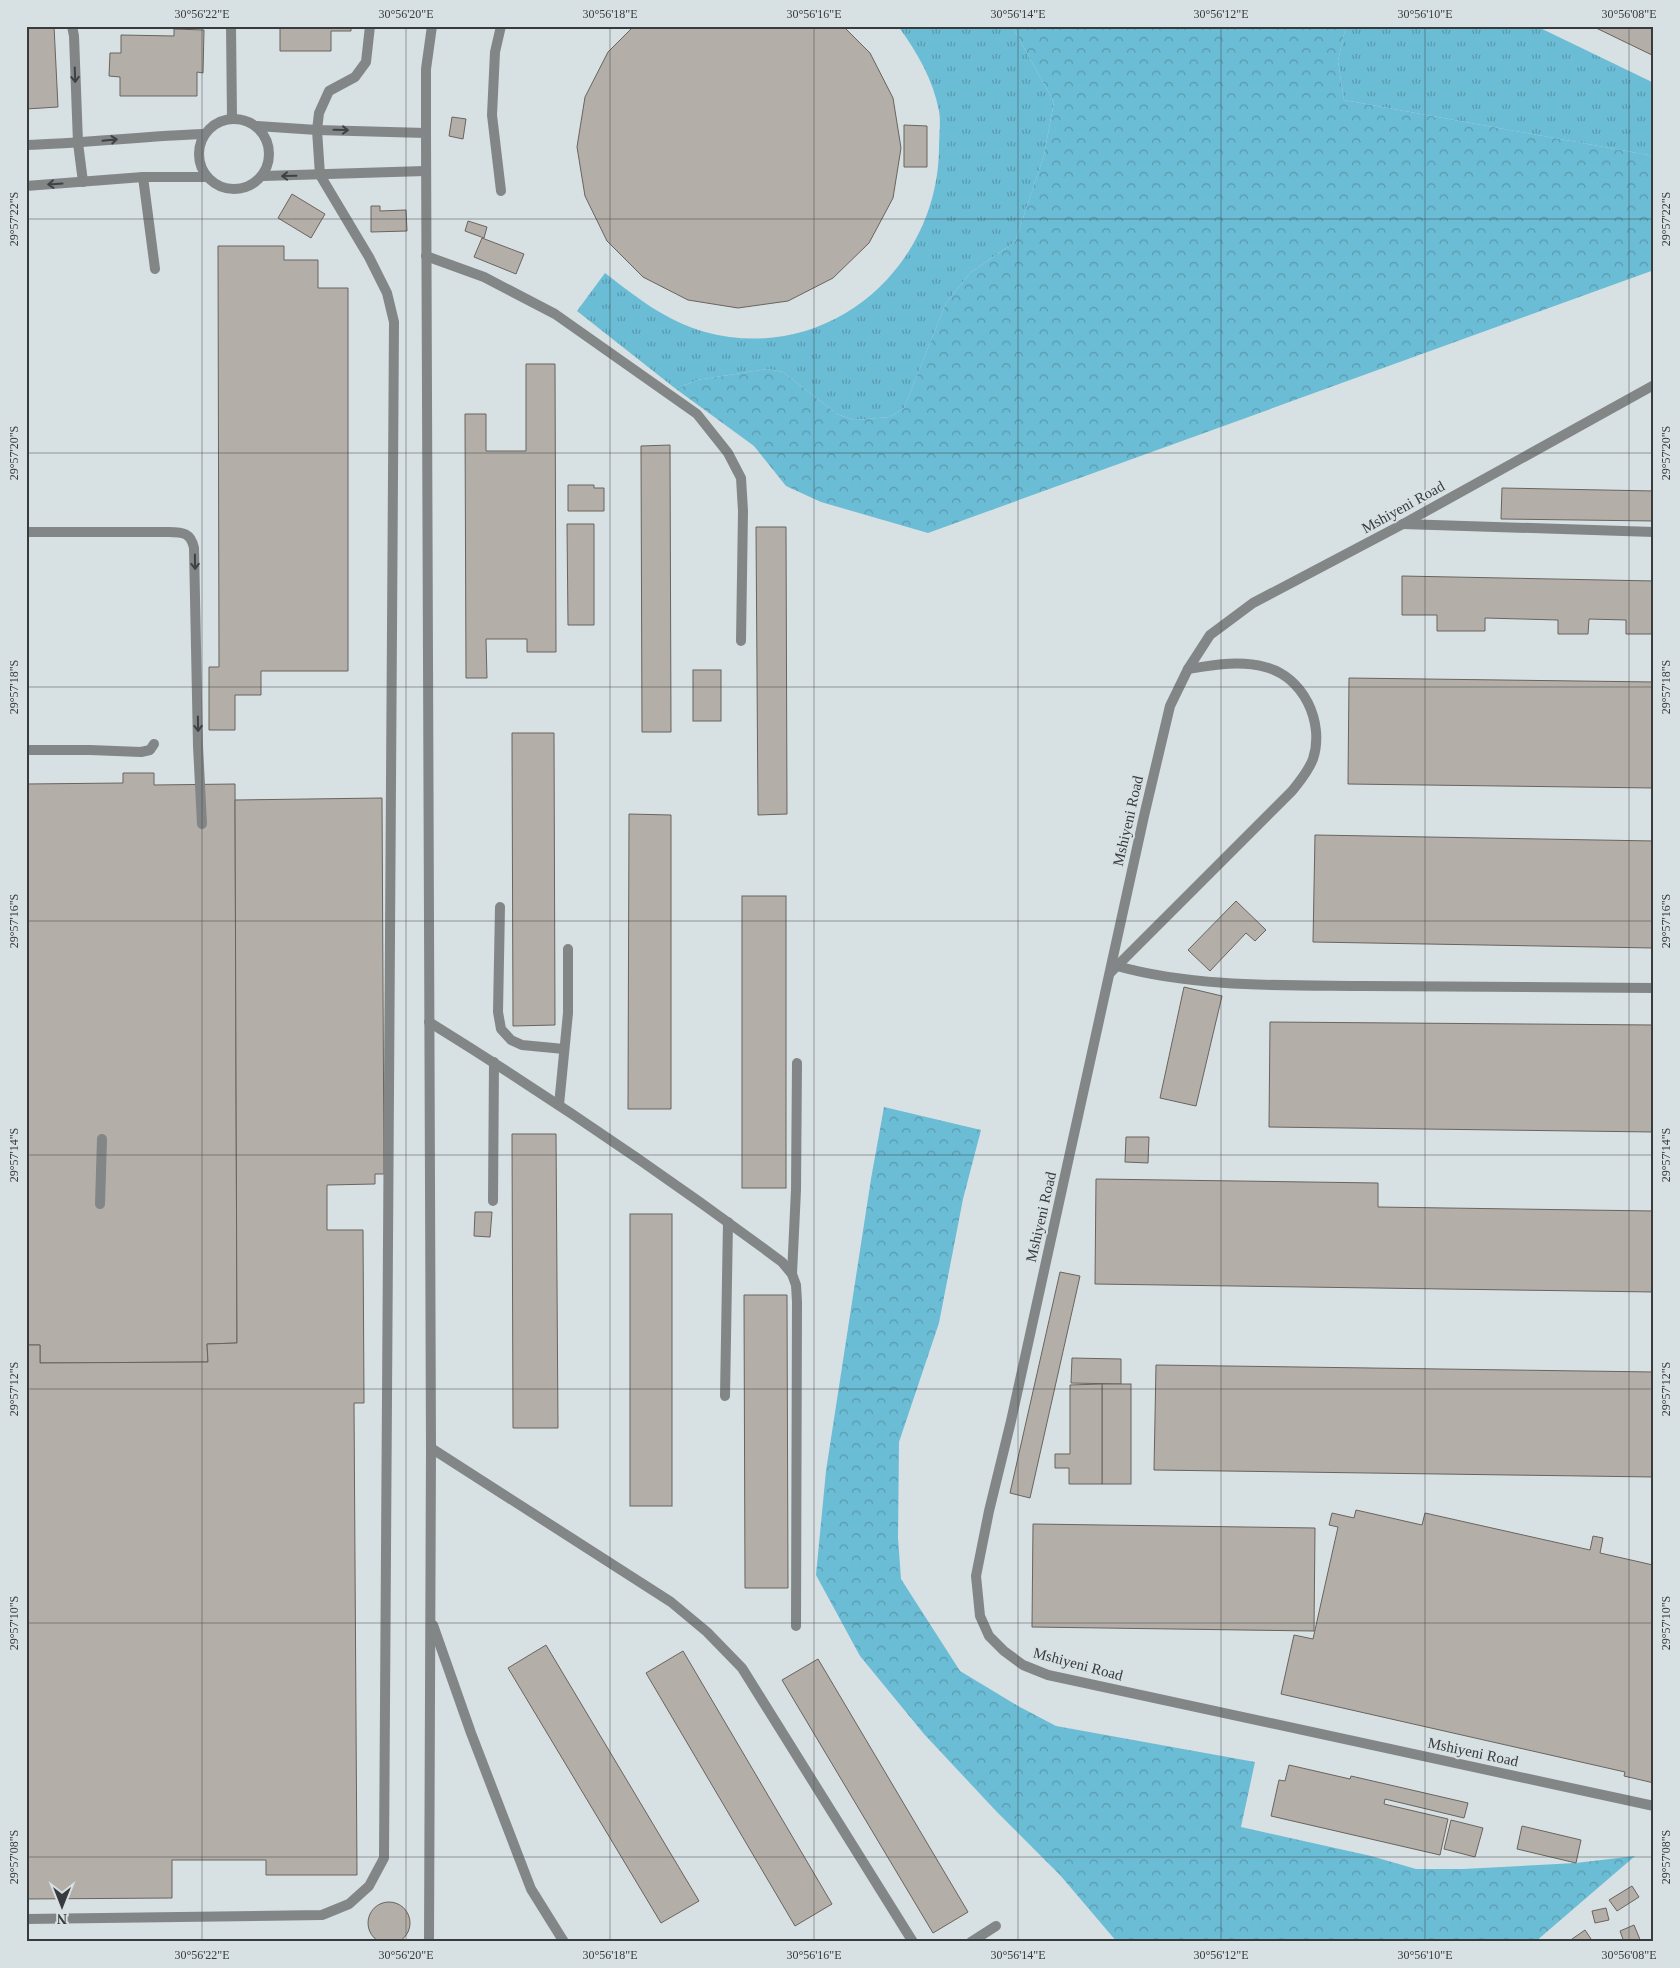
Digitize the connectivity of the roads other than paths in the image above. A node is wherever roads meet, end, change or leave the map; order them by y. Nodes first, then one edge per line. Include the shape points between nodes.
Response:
1 (72, 26) edge
2 (231, 26) edge
3 (370, 26) edge
4 (432, 26) edge
5 (501, 26) edge
6 (232, 118) junction
7 (257, 126) junction
8 (317, 130) junction
9 (426, 133) junction
10 (204, 134) junction
11 (78, 143) junction
12 (26, 145) edge
13 (425, 171) junction
14 (320, 175) junction
15 (263, 176) junction
16 (143, 177) junction
17 (206, 177) junction
18 (83, 182) junction
19 (31, 186) edge
20 (501, 191) dead end
21 (26, 193) edge
22 (426, 256) junction
23 (155, 269) dead end
24 (1654, 385) edge
25 (1403, 524) junction
26 (26, 532) edge
27 (1654, 532) edge
28 (741, 641) dead end
29 (1188, 669) junction
30 (154, 744) dead end
31 (26, 750) edge
32 (202, 824) dead end
33 (500, 907) dead end
34 (568, 950) dead end
35 (1114, 969) junction
36 (1654, 988) edge
37 (429, 1022) junction
38 (564, 1049) junction
39 (494, 1062) junction
40 (797, 1063) dead end
41 (559, 1105) junction
42 (102, 1139) dead end
43 (493, 1200) dead end
44 (100, 1204) dead end
45 (728, 1222) junction
46 (792, 1274) junction
47 (725, 1396) dead end
48 (431, 1448) junction
49 (431, 1617) junction
50 (796, 1626) dead end
51 (1654, 1806) edge
52 (26, 1919) edge
53 (996, 1926) dead end
54 (429, 1942) edge
55 (564, 1942) edge
56 (913, 1942) edge
57 (971, 1942) edge

1 -> 11 street
2 - 6 street
3 - 8 street via 366,62 355,78 329,91 319,113
4 - 9 street via 426,69
5 - 20 street via 494,52 492,114
6 - 7 street
6 - 10 street via 216,123
7 - 8 street
7 - 15 street via 268,142 270,160
8 -> 9 street
8 - 14 street
9 - 13 street
11 -> 10 street
10 - 17 street via 198,148 199,163
11 - 12 street
11 - 18 street
13 - 14 street
13 - 22 street
14 -> 15 street
14 - 52 street via 369,256 387,293 394,322 384,1858 369,1886 348,1904 322,1915
15 - 17 street via 250,187 234,190 218,186
16 - 17 street
16 - 18 street
16 - 23 street
18 -> 19 street
19 - 21 street
22 - 28 street via 484,277 555,314 697,414 728,453 741,478
22 - 37 street
24 - 25 street, Mshiyeni Road
25 - 27 street
25 - 29 street, Mshiyeni Road via 1254,603 1210,635
26 -> 32 street via 184,532 189,535 194,548
29 - 35 street, Mshiyeni Road via 1170,706 1144,816
29 - 35 street via 1242,664 1281,672 1308,703 1316,725 1316,743 1305,775 1292,791
30 - 31 street via 150,750 141,752
33 - 38 street via 498,1012 502,1029 511,1040 522,1045
34 - 38 street via 568,1013
35 - 36 street via 1202,982 1315,986
35 - 51 street, Mshiyeni Road via 976,1576 980,1616 989,1636 1023,1665 1048,1675
37 - 39 street
37 - 48 street
38 - 41 street
39 - 41 street
39 - 43 street
40 - 46 street
41 - 45 street
42 - 44 street
45 - 46 street via 782,1262
45 - 47 street
46 - 50 street via 796,1285 798,1351
48 - 49 street
48 - 56 street via 671,1602 707,1632 742,1668
49 - 54 street
49 - 55 street via 531,1889
53 - 57 street

